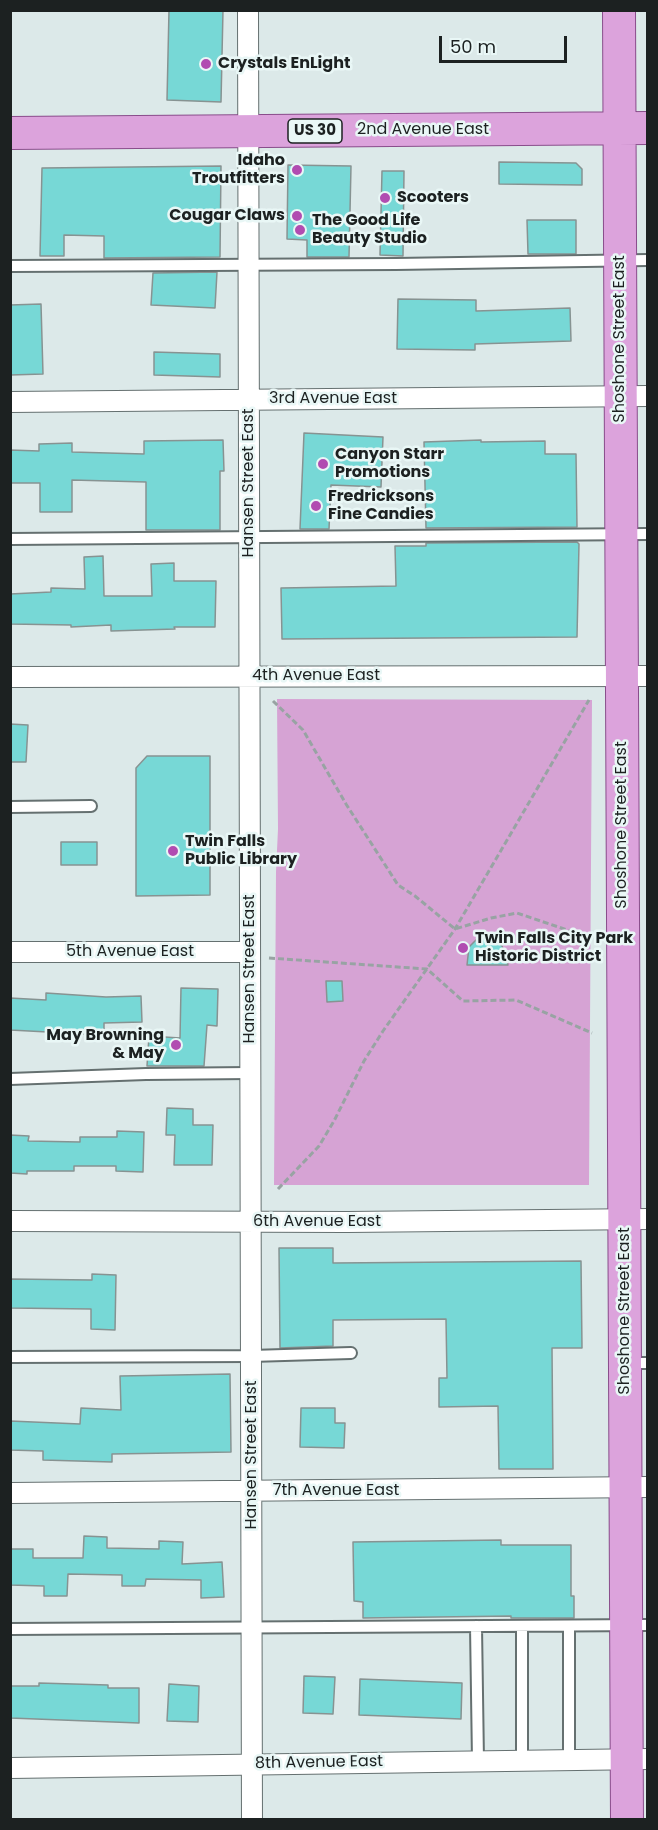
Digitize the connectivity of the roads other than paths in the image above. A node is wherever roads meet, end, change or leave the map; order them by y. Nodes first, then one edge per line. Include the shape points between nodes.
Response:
1 (248, 10) edge
2 (619, 10) edge
3 (633, 128) edge
4 (248, 131) junction
5 (10, 133) edge
6 (634, 260) edge
7 (248, 264) junction
8 (10, 266) edge
9 (634, 397) edge
10 (249, 400) junction
11 (10, 402) edge
12 (634, 534) edge
13 (249, 537) junction
14 (10, 539) edge
15 (634, 676) edge
16 (10, 677) edge
17 (249, 677) junction
18 (91, 806) dead end
19 (10, 807) edge
20 (10, 952) edge
21 (250, 952) junction
22 (250, 1073) junction
23 (10, 1079) edge
24 (636, 1220) edge
25 (10, 1221) edge
26 (251, 1221) junction
27 (351, 1353) dead end
28 (251, 1356) junction
29 (10, 1357) edge
30 (636, 1363) edge
31 (636, 1487) edge
32 (252, 1492) junction
33 (10, 1493) edge
34 (637, 1625) edge
35 (476, 1626) junction
36 (522, 1626) junction
37 (569, 1626) junction
38 (252, 1628) junction
39 (10, 1629) edge
40 (637, 1759) edge
41 (522, 1760) junction
42 (569, 1760) junction
43 (478, 1761) junction
44 (253, 1764) junction
45 (10, 1768) edge
46 (252, 1820) edge
47 (627, 1820) edge

1 - 4 street, Hansen Street East
2 - 3 main road, Shoshone Street East
3 - 4 main road, 2nd Avenue East / US 30
3 - 6 main road, Shoshone Street East
4 - 5 main road, 2nd Avenue East / US 30
4 - 7 street, Hansen Street East
6 - 7 lane
6 - 9 main road, Shoshone Street East
7 - 8 lane
7 - 10 street, Hansen Street East
9 - 10 street, 3rd Avenue East
9 - 12 main road, Shoshone Street East
10 - 11 street, 3rd Avenue East
10 - 13 street, Hansen Street East
12 - 13 lane
12 - 15 main road, Shoshone Street East
13 - 14 lane
13 - 17 street, Hansen Street East
15 - 17 street, 4th Avenue East
15 - 24 main road, Shoshone Street East
16 - 17 street, 4th Avenue East
17 - 21 street, Hansen Street East
18 - 19 lane
20 - 21 street, 5th Avenue East
21 - 22 street, Hansen Street East
22 - 23 lane
22 - 26 street, Hansen Street East
24 - 26 street, 6th Avenue East
24 - 30 main road, Shoshone Street East
25 - 26 street, 6th Avenue East
26 - 28 street, Hansen Street East
27 - 28 lane
28 - 29 lane
28 - 32 street, Hansen Street East
30 - 31 main road, Shoshone Street East
31 - 32 street, 7th Avenue East
31 - 34 main road, Shoshone Street East
32 - 33 street, 7th Avenue East
32 - 38 street, Hansen Street East
34 - 37 lane
34 - 40 main road, Shoshone Street East
35 - 36 lane
35 - 38 lane
35 - 43 lane
36 - 37 lane
36 - 41 lane
37 - 42 lane
38 - 39 lane
38 - 44 street, Hansen Street East
40 - 42 street, 8th Avenue East
40 - 47 main road, Shoshone Street East
41 - 42 street, 8th Avenue East
41 - 43 street, 8th Avenue East
43 - 44 street, 8th Avenue East
44 - 45 street, 8th Avenue East
44 - 46 street, Hansen Street East

